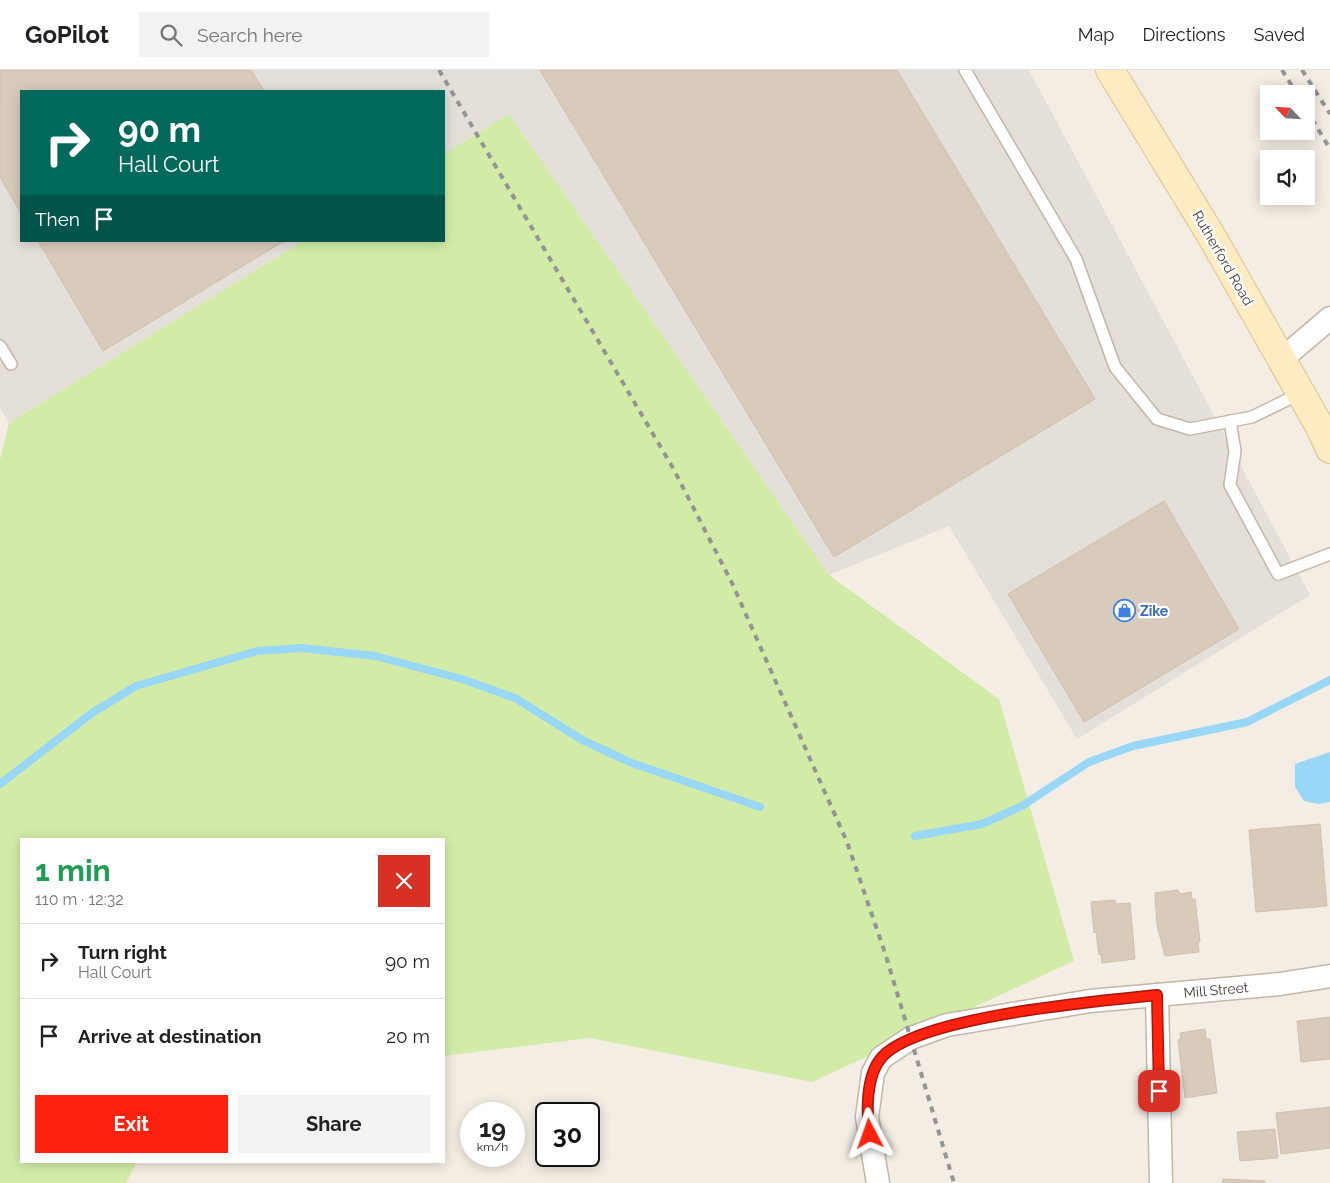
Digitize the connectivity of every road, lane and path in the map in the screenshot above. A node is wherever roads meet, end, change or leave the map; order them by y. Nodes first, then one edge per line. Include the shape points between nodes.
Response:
1 (965, 70) edge
2 (1110, 70) edge
3 (1330, 318) edge
4 (0, 346) edge
5 (1282, 359) junction
6 (11, 364) dead end
7 (1301, 393) junction
8 (1230, 421) junction
9 (1330, 449) edge
10 (1330, 554) edge
11 (1330, 976) edge
12 (1157, 995) junction
13 (878, 1183) edge
14 (1161, 1183) edge

1 - 8 lane via 1076,259 1115,367 1157,420 1190,429
2 - 5 street, Rutherford Road
3 - 5 street
4 - 6 lane
5 - 7 street, Rutherford Road
7 - 8 lane via 1252,417
7 - 9 street, Rutherford Road
8 - 10 lane via 1235,451 1230,485 1278,574
11 - 12 street, Mill Street
12 - 13 street, Mill Street via 1090,1001 947,1025 910,1038 888,1052 873,1073 867,1117
12 - 14 street

